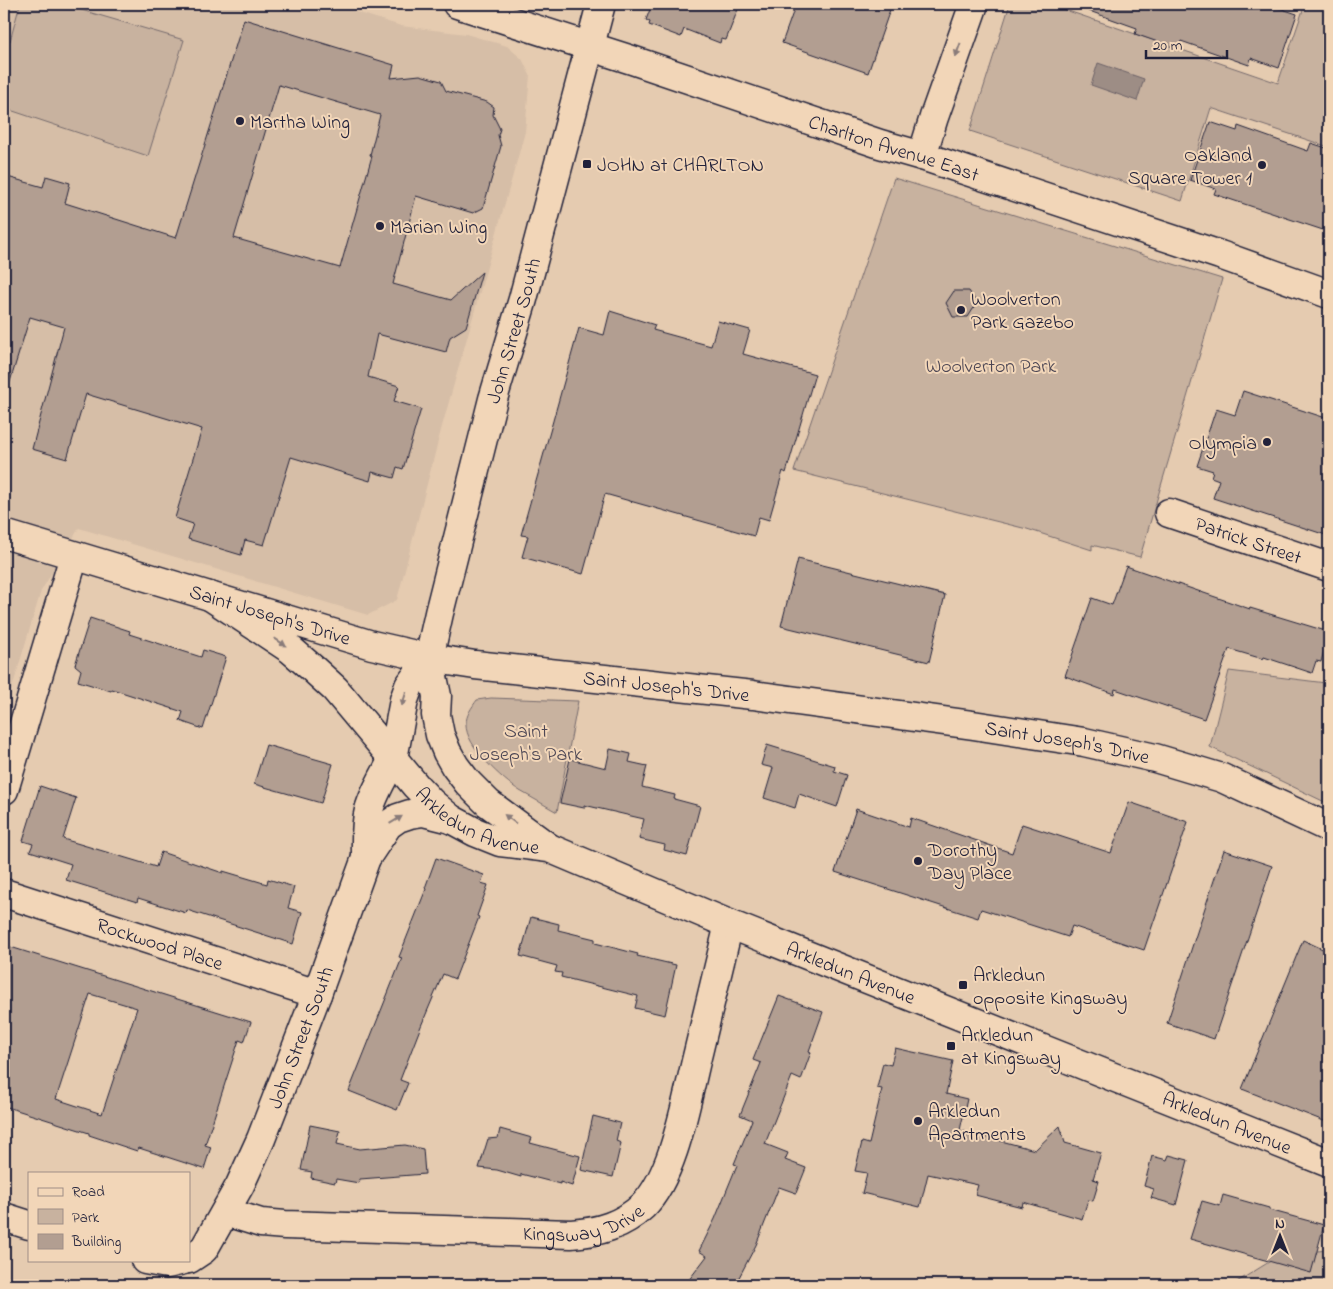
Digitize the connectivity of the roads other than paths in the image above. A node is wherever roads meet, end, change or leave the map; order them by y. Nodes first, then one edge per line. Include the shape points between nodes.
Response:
1 (457, 4) edge
2 (600, 4) edge
3 (974, 4) edge
4 (589, 47) junction
5 (922, 156) junction
6 (1329, 294) edge
7 (1168, 513) dead end
8 (4, 534) edge
9 (74, 556) junction
10 (1329, 567) edge
11 (210, 596) junction
12 (429, 658) junction
13 (393, 759) junction
14 (4, 790) edge
15 (451, 819) junction
16 (1329, 828) edge
17 (549, 848) junction
18 (366, 858) junction
19 (4, 893) edge
20 (729, 924) junction
21 (317, 994) junction
22 (1329, 1163) edge
23 (226, 1212) junction
24 (4, 1218) edge
25 (28, 1225) edge
26 (190, 1257) edge
27 (156, 1262) edge
28 (176, 1262) edge

1 - 4 main road, Charlton Avenue East
2 - 4 main road, John Street South
3 -> 5 main road
4 - 5 main road, Charlton Avenue East
4 - 12 main road, John Street South via 523,299 493,398
5 - 6 main road, Charlton Avenue East
7 - 10 main road, Patrick Street
8 - 9 main road, Saint Joseph's Drive
9 - 11 main road, Saint Joseph's Drive
9 - 14 main road
11 - 12 main road, Saint Joseph's Drive via 372,645
11 -> 13 main road, Arkledun Avenue via 290,649 312,668 335,689
12 -> 13 main road, John Street South via 409,686 404,700
12 - 16 main road, Saint Joseph's Drive via 753,695 1084,742 1222,778
17 -> 12 main road, John Street South via 488,802 468,784 455,766 440,735 436,716 437,696
13 - 15 main road, Arkledun Avenue
13 - 18 main road, John Street South via 369,809
15 - 17 main road, Arkledun Avenue via 500,842
18 -> 15 main road, John Street South via 388,825 398,818 423,812
17 - 20 main road, Arkledun Avenue
18 - 21 main road, John Street South
19 - 21 main road, Rockwood Place
20 - 22 main road, Arkledun Avenue
20 - 23 main road, Kingsway Drive via 675,1144 661,1181 645,1204 613,1226 571,1234 285,1225 261,1223
21 - 23 main road, John Street South via 261,1139
23 - 26 main road, John Street South via 204,1249
24 - 25 main road
27 - 28 main road

